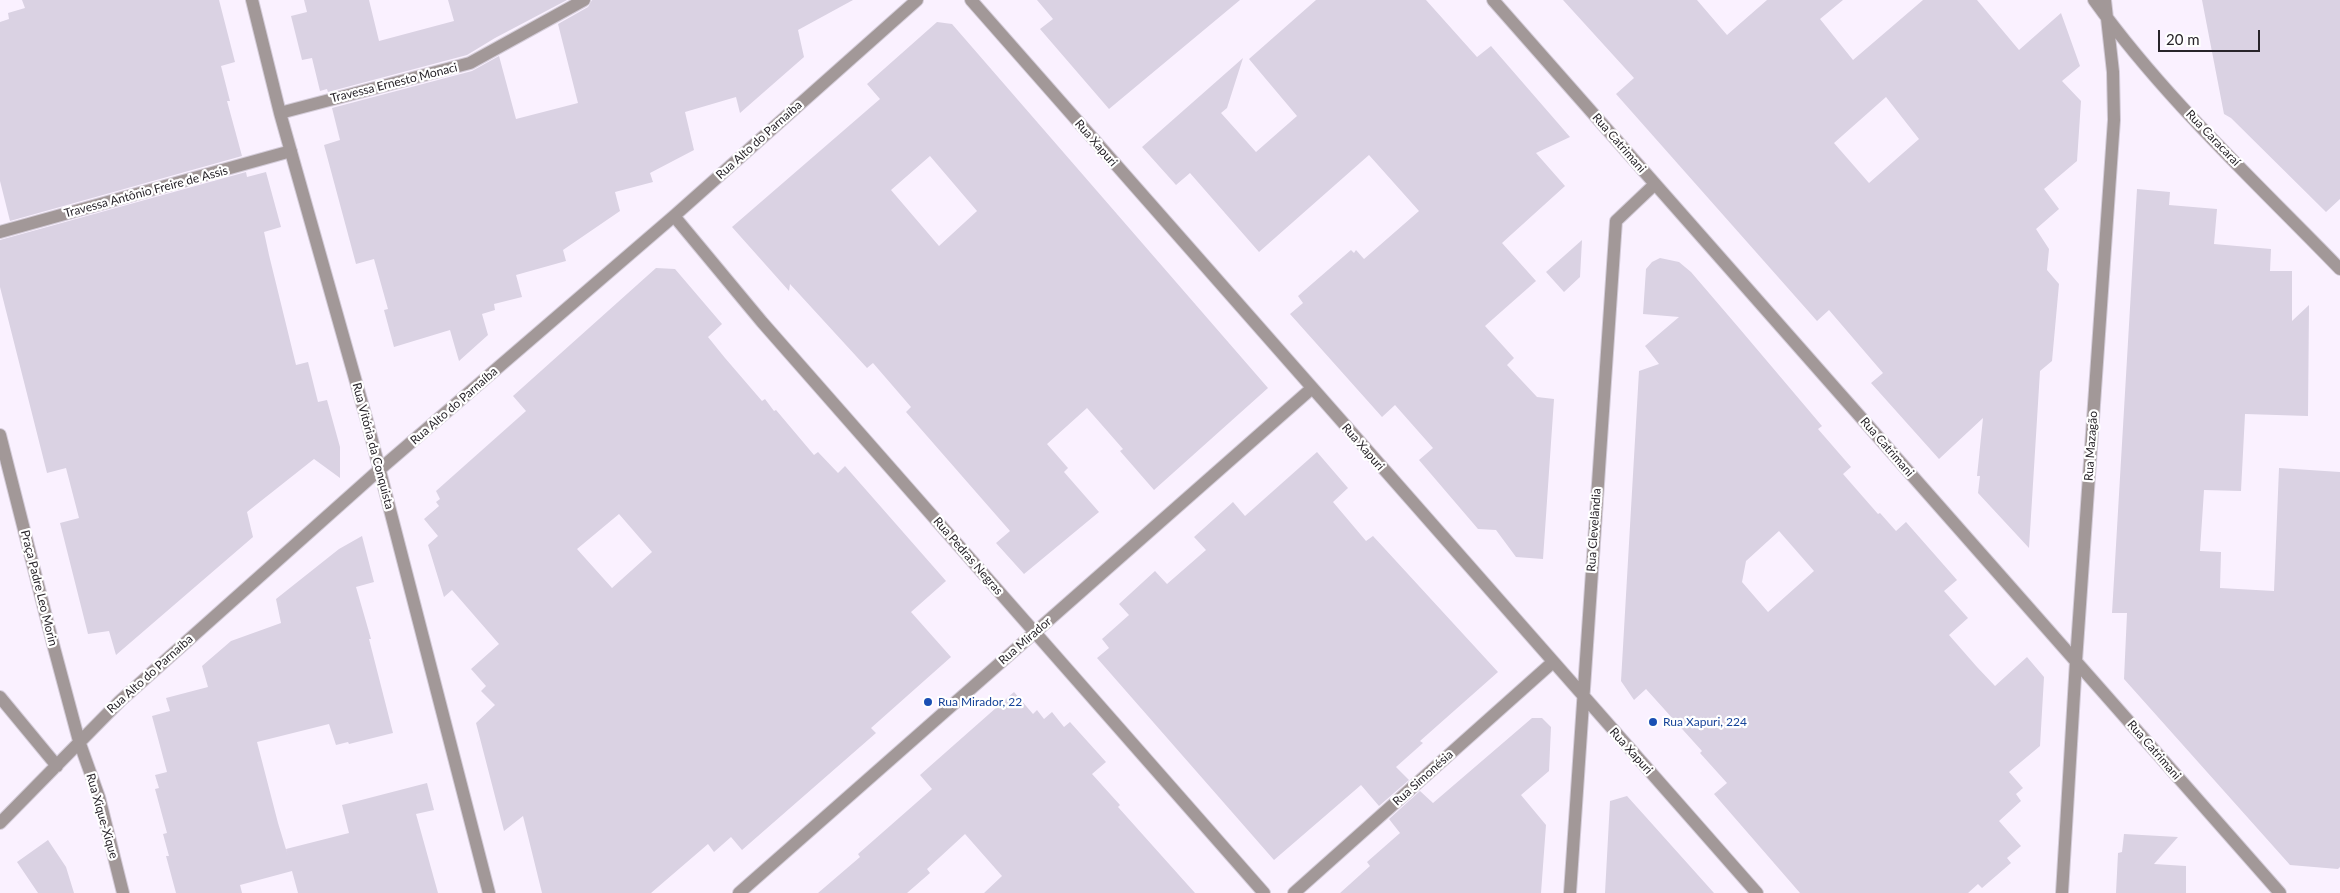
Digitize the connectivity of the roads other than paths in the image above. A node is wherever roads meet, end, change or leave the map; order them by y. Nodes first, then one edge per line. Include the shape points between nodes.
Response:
1 (252, 0) edge
2 (584, 0) edge
3 (917, 0) edge
4 (971, 0) edge
5 (1493, 0) edge
6 (2094, 0) edge
7 (2105, 0) edge
8 (2107, 19) junction
9 (280, 113) junction
10 (291, 151) junction
11 (1655, 184) junction
12 (674, 216) junction
13 (0, 232) edge
14 (2340, 268) edge
15 (1311, 389) junction
16 (0, 435) edge
17 (379, 470) junction
18 (1035, 632) junction
19 (2076, 661) junction
20 (1553, 662) junction
21 (0, 697) edge
22 (1583, 697) junction
23 (79, 741) junction
24 (58, 766) junction
25 (0, 822) edge
26 (123, 893) edge
27 (489, 893) edge
28 (739, 893) edge
29 (1264, 893) edge
30 (1294, 893) edge
31 (1570, 893) edge
32 (1757, 893) edge
33 (2062, 893) edge
34 (2280, 893) edge

1 - 9 street, Rua Vitória da Conquista
2 - 9 street, Travessa Ernesto Monaci via 470,63
3 - 12 street, Rua Alto do Parnaíba
4 - 15 street, Rua Xapuri
5 - 11 street, Rua Catrimani
6 - 8 street, Rua Caracaraí
7 - 8 street, Rua Mazagão
8 - 14 street, Rua Caracaraí via 2185,109
8 - 19 street, Rua Mazagão via 2114,120
9 - 10 street, Rua Vitória da Conquista
10 - 13 street, Travessa Antônio Freire de Assis
10 - 17 street, Rua Vitória da Conquista
11 - 19 street, Rua Catrimani
11 - 22 street, Rua Clevelândia via 1616,221
12 - 17 street, Rua Alto do Parnaíba
12 - 18 street, Rua Pedras Negras via 762,322
15 - 18 street, Rua Mirador
15 - 20 street, Rua Xapuri
16 - 23 street, Praça Padre Leo Morin
17 - 23 street, Rua Alto do Parnaíba
17 - 27 street, Rua Vitória da Conquista
18 - 28 street, Rua Mirador
18 - 29 street, Rua Pedras Negras
19 - 33 street, Rua Mazagão
19 - 34 street, Rua Catrimani
20 - 22 street, Rua Xapuri
20 - 30 street, Rua Simonésia
21 - 24 street
22 - 31 street, Rua Clevelândia
22 - 32 street, Rua Xapuri
23 - 24 street, Rua Alto do Parnaíba
23 - 26 street, Rua Xique-Xique via 99,798
24 - 25 street, Rua Alto do Parnaíba

